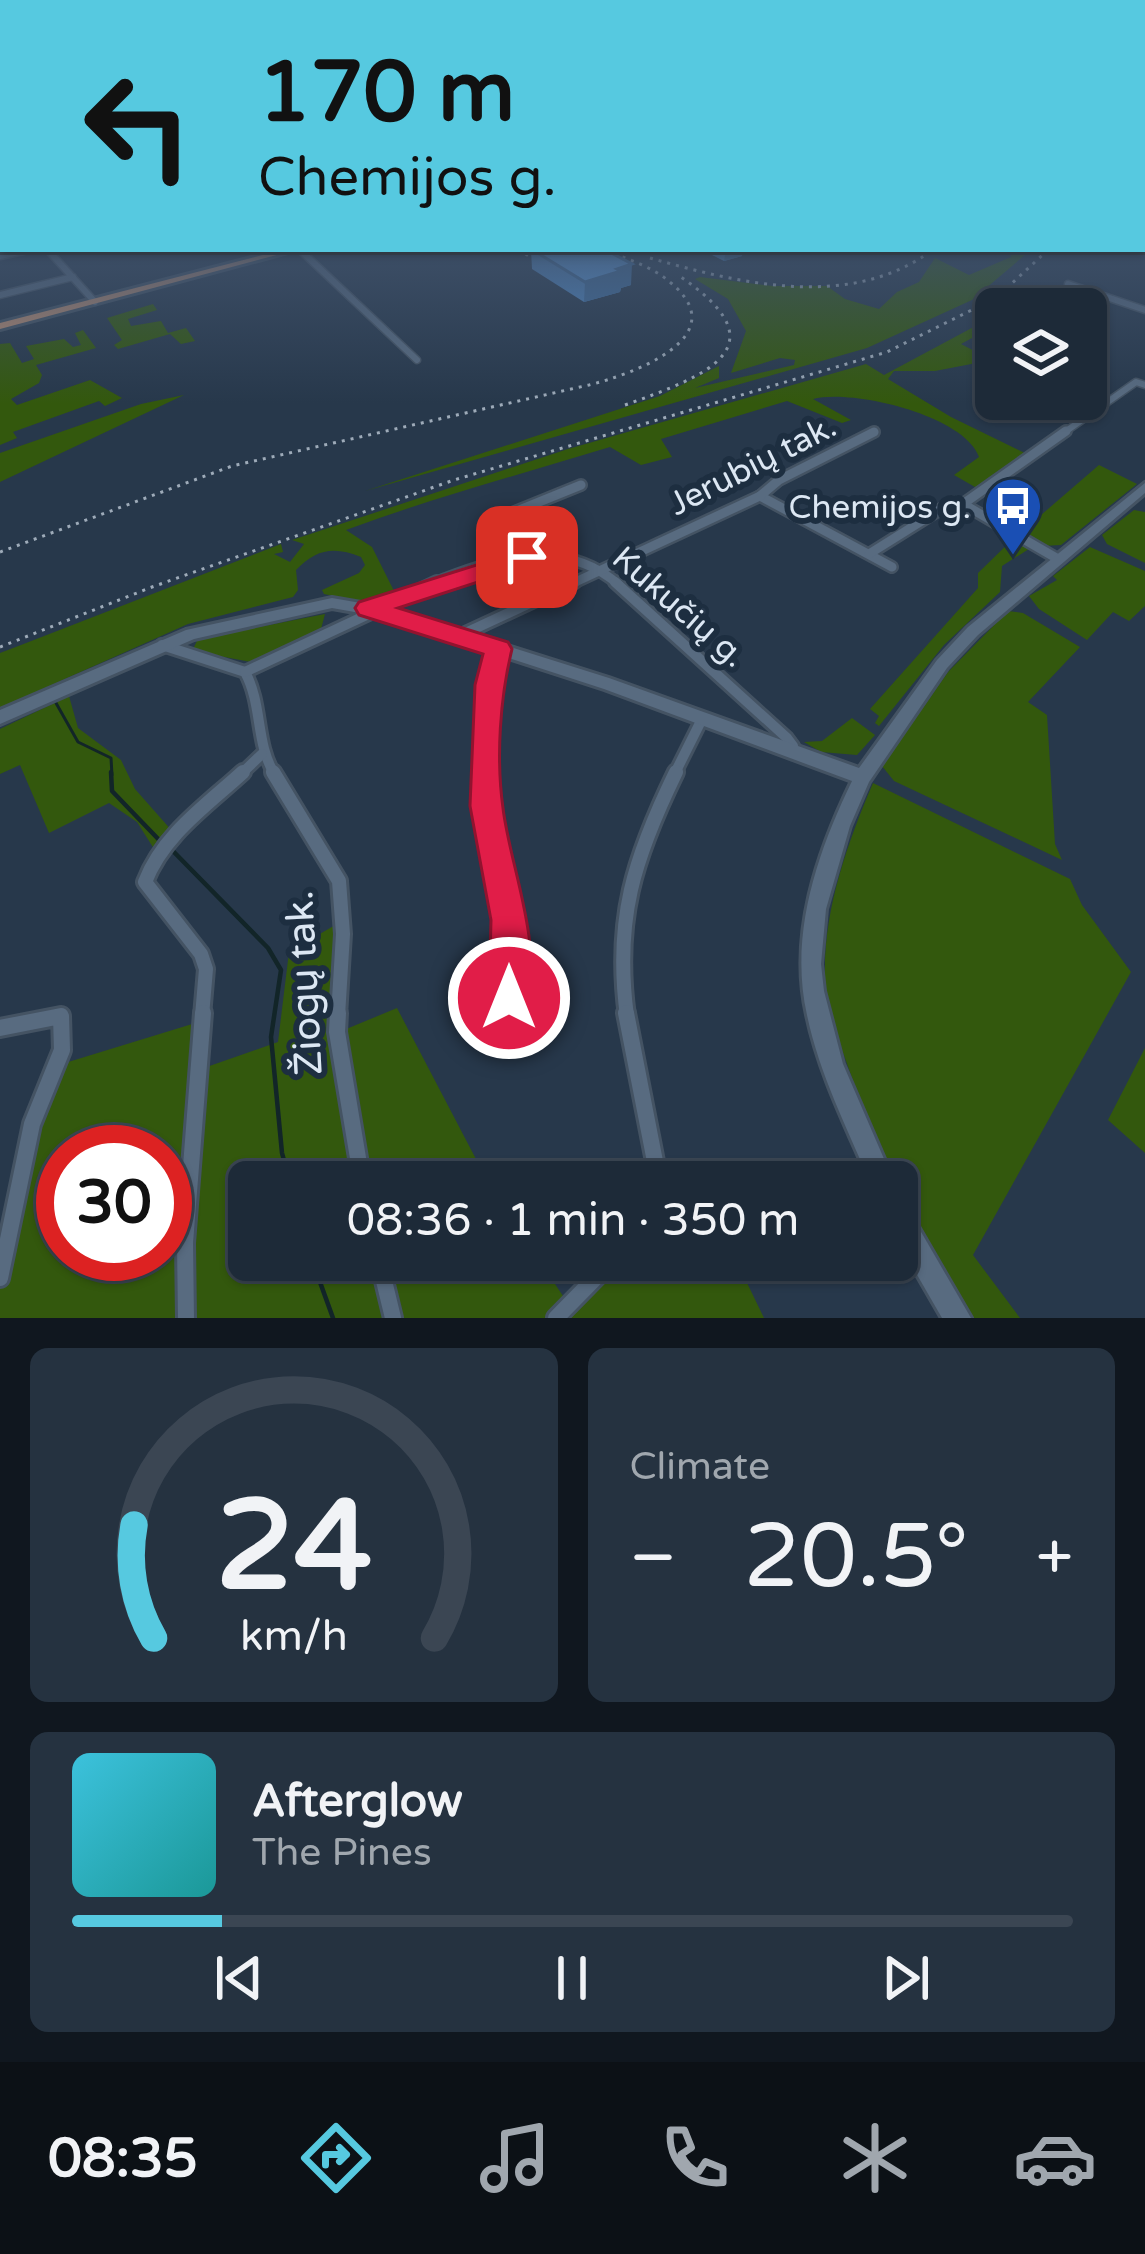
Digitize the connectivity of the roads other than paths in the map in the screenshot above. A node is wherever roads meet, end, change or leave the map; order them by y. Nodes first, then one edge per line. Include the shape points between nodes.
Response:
1 (62, 281) edge
2 (75, 281) edge
3 (177, 281) edge
4 (331, 281) edge
5 (1068, 284) dead end
6 (0, 295) edge
7 (95, 302) junction
8 (1145, 310) edge
9 (0, 326) edge
10 (417, 360) dead end
11 (1142, 381) edge
12 (874, 432) dead end
13 (581, 485) dead end
14 (1145, 488) edge
15 (760, 496) junction
16 (962, 503) junction
17 (869, 554) junction
18 (527, 557) junction
19 (1058, 559) junction
20 (892, 567) dead end
21 (600, 568) junction
22 (368, 608) junction
23 (459, 636) junction
24 (162, 644) junction
25 (498, 649) junction
26 (245, 672) junction
27 (0, 717) edge
28 (701, 721) junction
29 (790, 752) junction
30 (262, 754) junction
31 (863, 777) junction
32 (0, 1028) edge
33 (509, 1036) dead end
34 (359, 1161) edge
35 (653, 1161) edge
36 (874, 1161) edge
37 (918, 1251) edge
38 (0, 1278) edge
39 (385, 1281) edge
40 (592, 1281) edge
41 (186, 1318) edge
42 (393, 1318) edge
43 (556, 1318) edge
44 (957, 1318) edge

1 - 6 street
2 - 7 street
3 - 7 main road
4 - 10 street
5 - 8 street
7 - 9 main road
11 - 16 street
12 - 15 street, Jerubių tak.
13 - 18 street via 512,513
14 - 19 main road
15 - 17 street
15 - 21 street, Jerubių tak.
16 - 17 street
16 - 19 street
17 - 20 street
18 - 21 street, Kukučių g. via 563,554
18 - 22 street, Kukučių g.
19 - 31 main road via 942,664
21 - 23 street, Jerubių tak.
21 - 29 street, Kukučių g. via 787,738
22 - 23 main road
22 - 24 main road via 304,606
22 - 26 street, Kukučių g.
23 - 25 main road
24 - 26 street
24 - 27 main road
25 - 28 main road
25 - 33 street via 489,685 486,806 509,920
26 - 30 street, Žiogų tak.
28 - 29 main road
28 - 35 street via 645,840 623,915
29 - 31 main road
30 - 34 street, Žiogų tak. via 339,881 338,1032
30 - 41 street via 164,847 145,881 206,969
31 - 36 main road via 838,831 811,969 817,1013
32 - 38 street via 61,1016 62,1050 32,1124
37 - 44 main road
39 - 42 street
40 - 43 street

